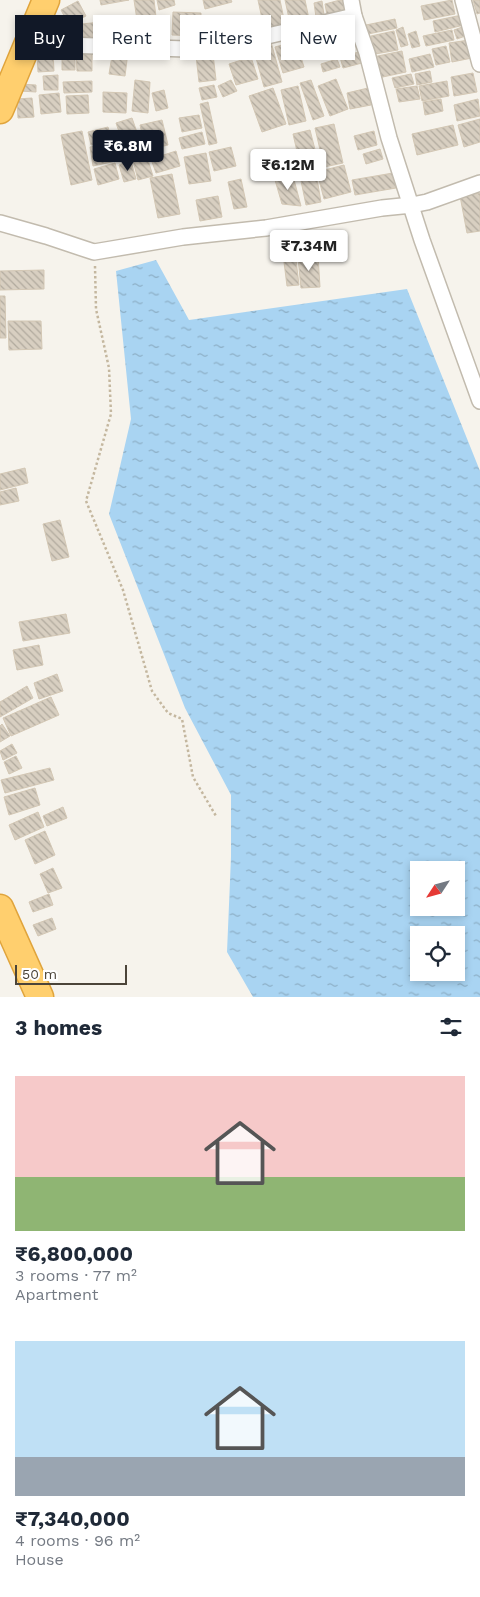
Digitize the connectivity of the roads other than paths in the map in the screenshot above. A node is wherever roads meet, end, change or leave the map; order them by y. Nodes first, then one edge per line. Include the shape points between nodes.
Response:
1 (30, 0) edge
2 (46, 0) edge
3 (351, 0) edge
4 (463, 0) edge
5 (39, 15) edge
6 (354, 15) edge
7 (355, 19) edge
8 (281, 33) edge
9 (83, 46) edge
10 (20, 60) edge
11 (480, 64) edge
12 (0, 71) edge
13 (0, 110) edge
14 (480, 182) edge
15 (412, 205) junction
16 (0, 223) edge
17 (480, 401) edge
18 (0, 908) edge
19 (40, 997) edge

1 - 12 highway
2 - 5 highway
3 - 6 street
4 - 11 street
7 - 15 street
8 - 9 street via 186,49
10 - 13 highway
14 - 15 street
15 - 16 street via 94,252
15 - 17 street
18 - 19 highway

